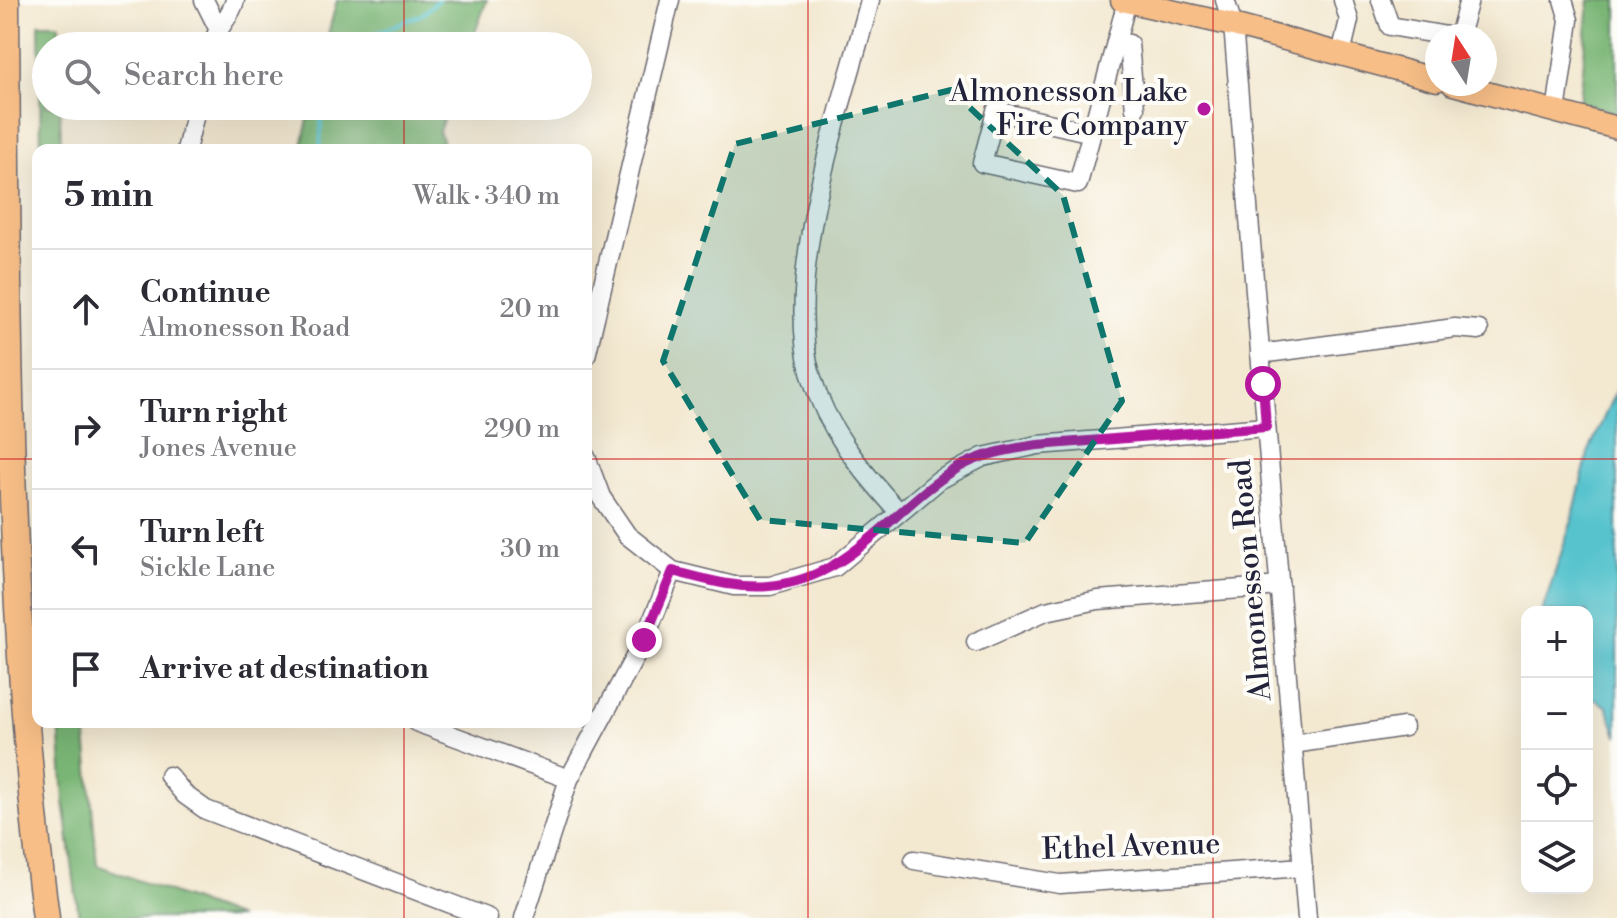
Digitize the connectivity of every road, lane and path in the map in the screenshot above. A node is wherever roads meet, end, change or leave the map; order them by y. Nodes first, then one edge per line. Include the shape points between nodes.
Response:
1 (6, 0) edge
2 (204, 0) edge
3 (235, 0) edge
4 (670, 0) edge
5 (870, 0) edge
6 (1125, 0) edge
7 (1225, 0) edge
8 (1343, 0) edge
9 (1381, 0) edge
10 (1469, 0) edge
11 (1563, 0) edge
12 (1462, 24) edge
13 (1233, 25) junction
14 (217, 26) junction
15 (216, 32) edge
16 (1425, 32) edge
17 (1116, 42) junction
18 (1341, 54) junction
19 (1425, 77) edge
20 (1497, 96) edge
21 (1135, 109) dead end
22 (1556, 112) junction
23 (194, 120) edge
24 (1617, 128) edge
25 (1092, 133) junction
26 (188, 144) edge
27 (1479, 330) dead end
28 (592, 331) edge
29 (1260, 354) junction
30 (1266, 427) junction
31 (592, 473) edge
32 (899, 512) junction
33 (673, 571) junction
34 (1280, 586) junction
35 (976, 642) dead end
36 (1404, 727) dead end
37 (439, 728) edge
38 (1293, 744) junction
39 (169, 776) dead end
40 (569, 779) junction
41 (914, 860) dead end
42 (1303, 867) junction
43 (46, 918) edge
44 (488, 918) edge
45 (524, 918) edge
46 (1307, 918) edge

1 - 43 highway via 16,571 25,723
2 - 14 street
3 - 14 street via 233,11
4 - 28 street
5 - 32 street via 806,255 803,305 811,374 824,409 838,437
6 - 13 main road
6 - 17 street
7 - 13 street, Almonesson Road
8 - 18 street via 1349,20
9 - 16 street via 1390,26
10 - 12 street
11 - 22 street via 1569,20
13 - 18 main road
13 - 29 street, Almonesson Road
14 - 15 street
17 - 21 street via 1129,44
17 - 25 street
18 - 19 main road
20 - 22 main road
22 - 24 main road
23 - 26 street
25 - 25 street via 1078,184 982,163 996,111
27 - 29 street via 1455,328
29 - 30 street, Almonesson Road
30 - 32 street via 1006,450 959,467
30 - 34 street, Almonesson Road
31 - 33 street via 627,535
32 - 33 street via 863,547 809,577 770,586 734,586
33 - 40 street via 644,640
34 - 35 street via 1098,600 1046,611
34 - 38 street, Almonesson Road
36 - 38 street
37 - 40 street
38 - 42 street, Almonesson Road
39 - 44 street via 206,810
40 - 45 street
41 - 42 street, Ethel Avenue via 1060,884
42 - 46 street, Almonesson Road

